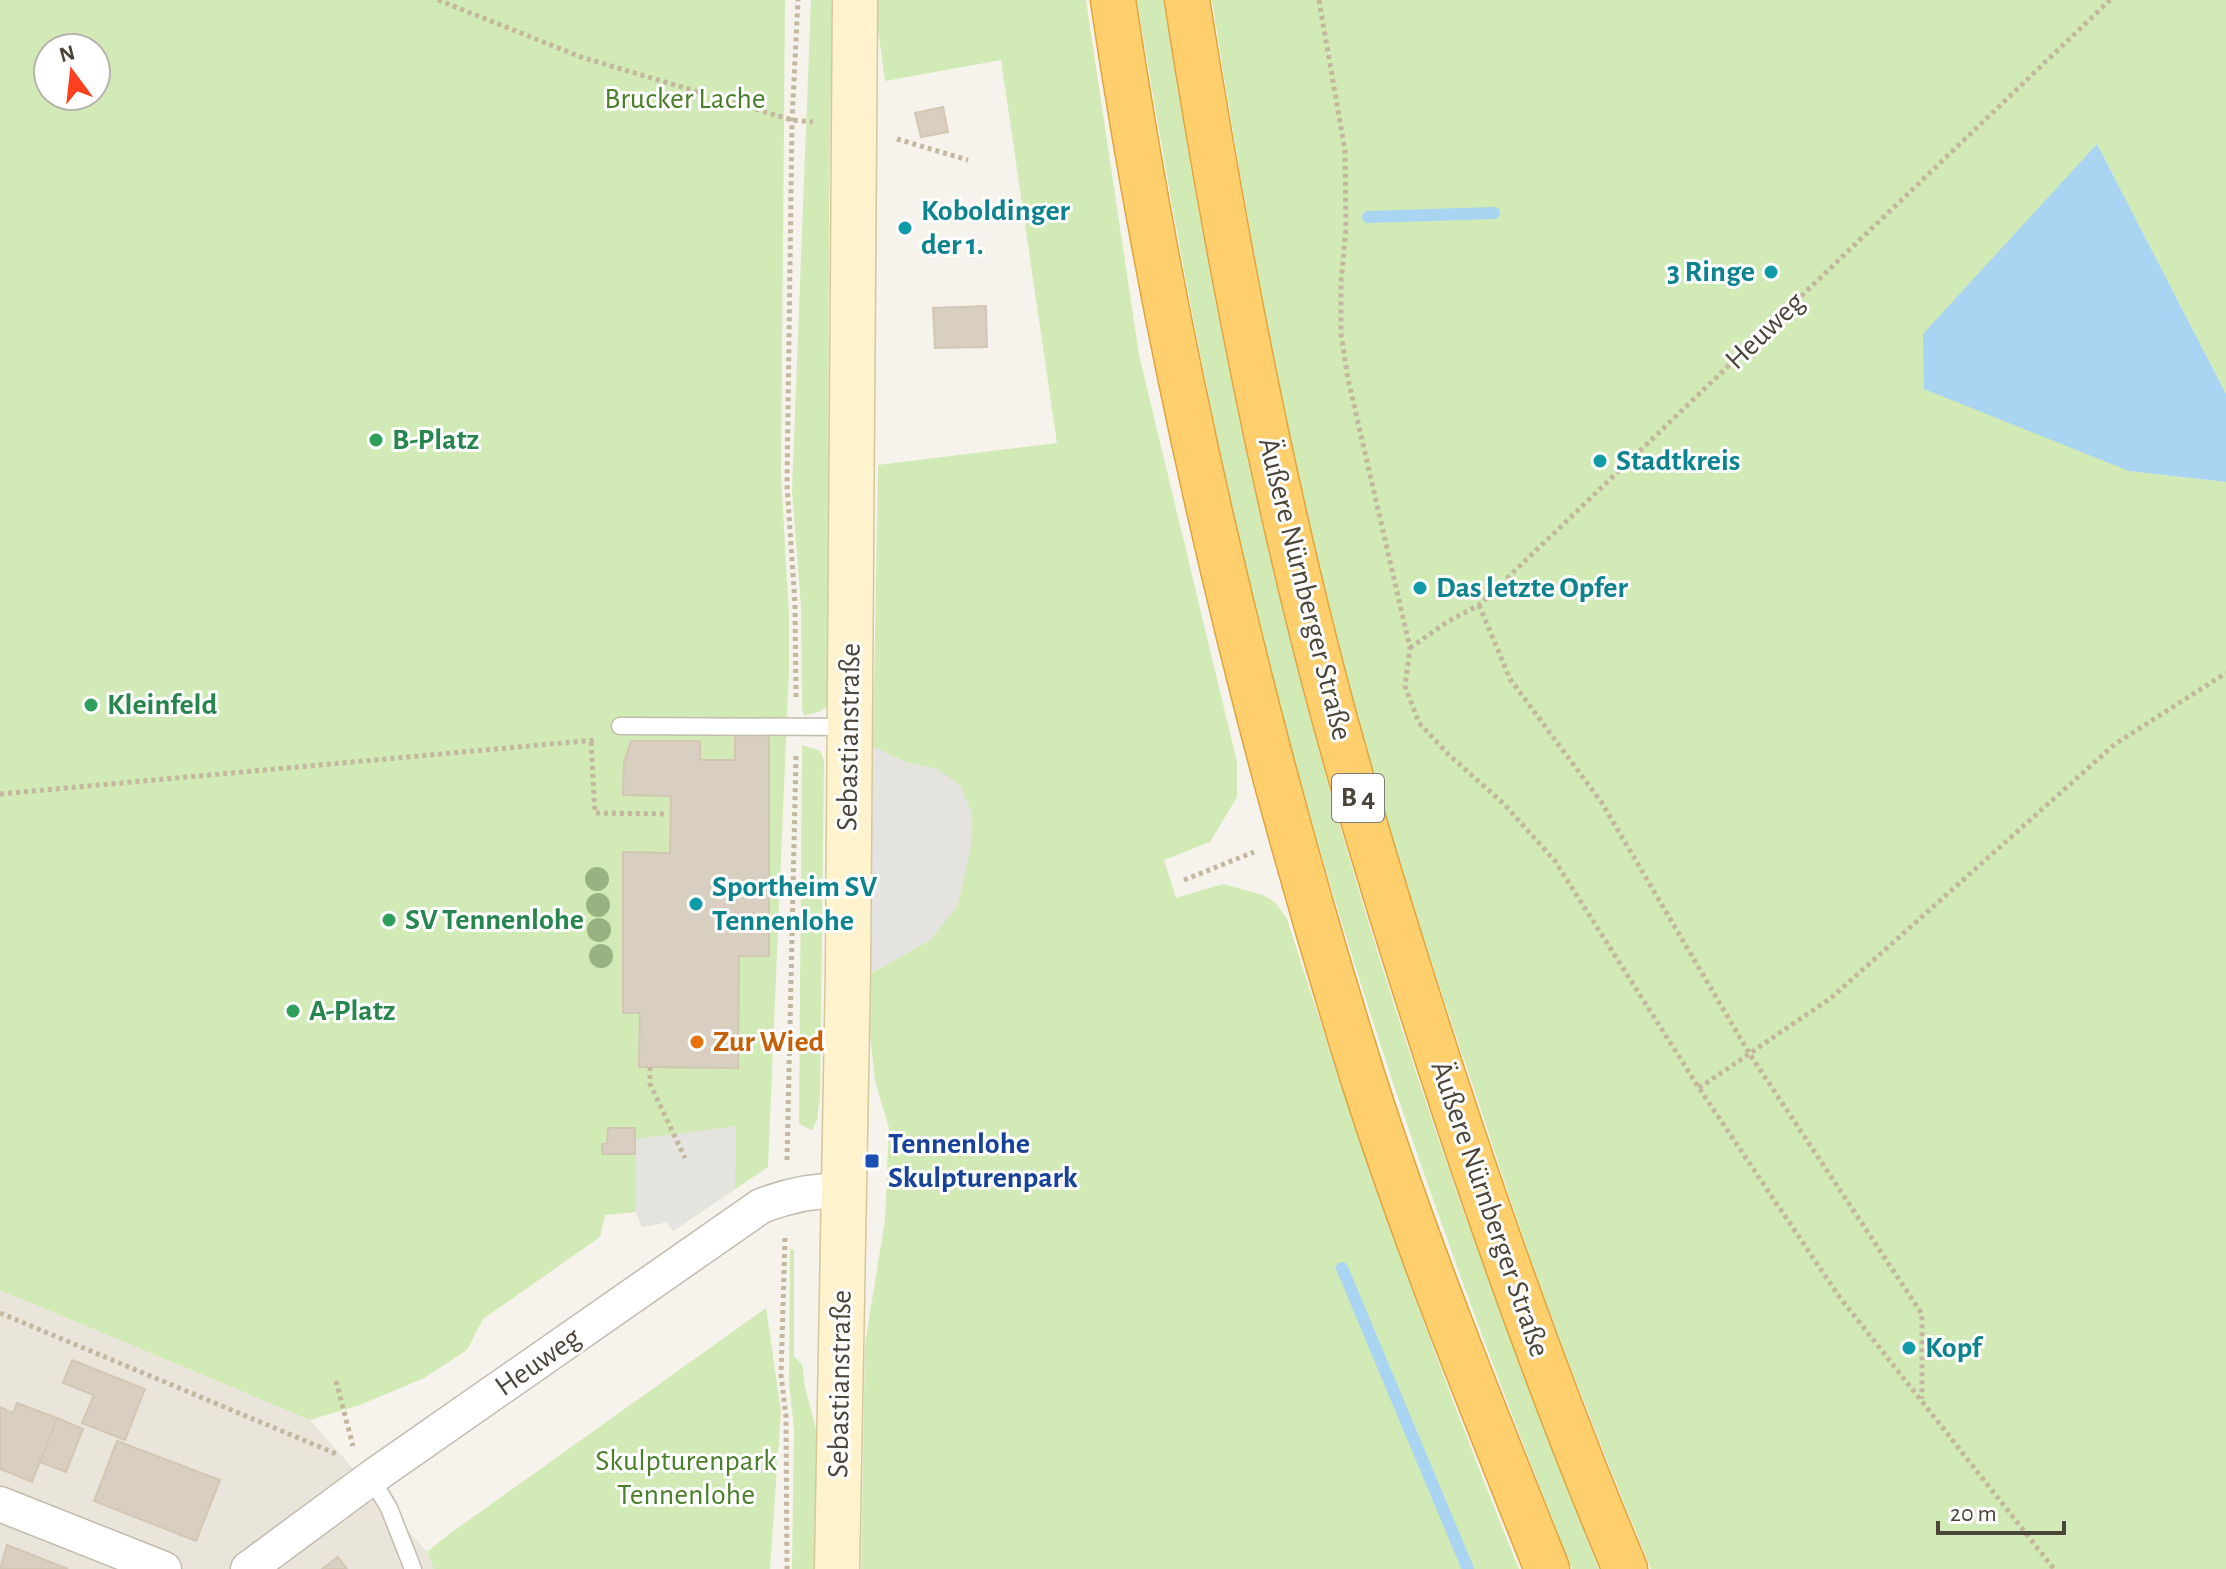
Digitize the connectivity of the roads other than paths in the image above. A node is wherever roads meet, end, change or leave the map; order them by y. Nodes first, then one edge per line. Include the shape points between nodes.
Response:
1 (855, 0) edge
2 (1113, 0) edge
3 (1187, 0) edge
4 (620, 726) road end
5 (849, 727) junction
6 (844, 1190) junction
7 (364, 1471) junction
8 (0, 1504) edge
9 (164, 1569) edge
10 (248, 1569) edge
11 (413, 1569) edge
12 (837, 1569) edge
13 (1547, 1569) edge
14 (1625, 1569) edge

1 - 5 street, Sebastianstraße
2 - 13 highway, B 4 via 1177,368 1290,837 1364,1081 1446,1316
3 - 14 highway, Äußere Nürnberger Straße / B 4 via 1248,350 1316,647 1373,853 1489,1217
4 - 5 lane
5 - 6 street, Sebastianstraße
6 - 7 street, Heuweg via 816,1190 761,1206
6 - 12 street, Sebastianstraße
7 - 10 street, Heuweg
7 - 11 lane via 389,1508
8 - 9 street

